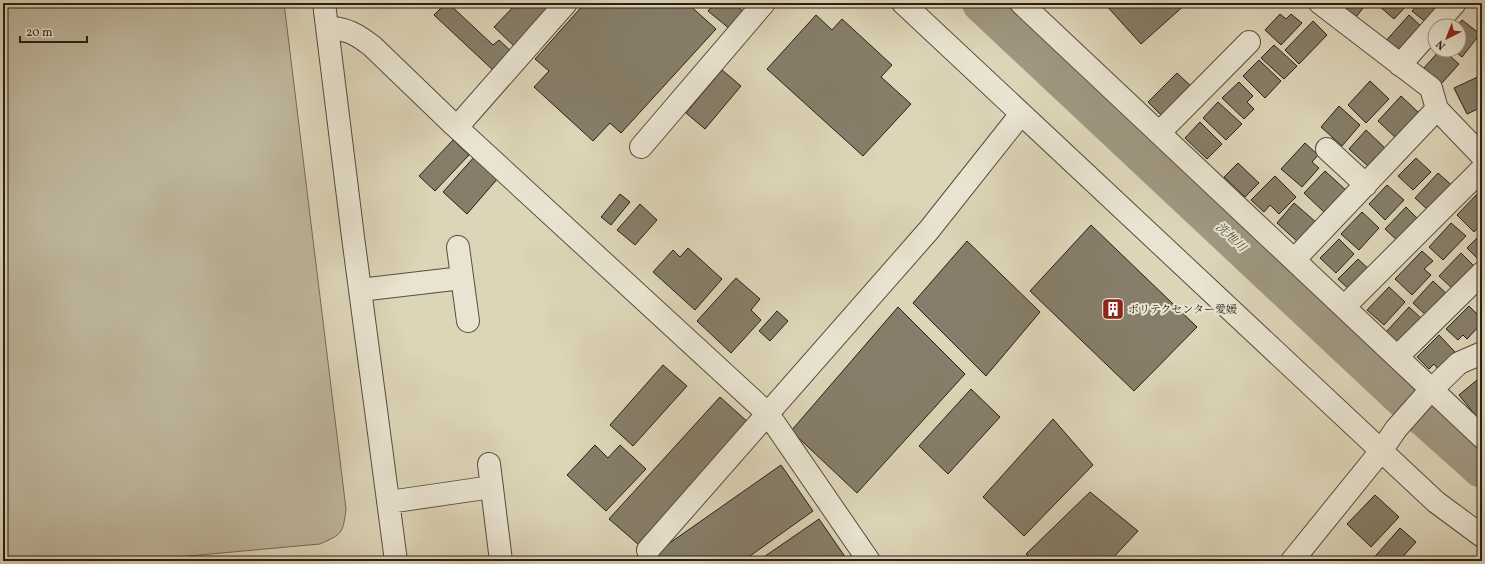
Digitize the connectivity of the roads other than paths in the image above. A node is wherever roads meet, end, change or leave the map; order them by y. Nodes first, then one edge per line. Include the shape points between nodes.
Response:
1 (324, 3) edge
2 (566, 3) edge
3 (764, 3) edge
4 (903, 3) edge
5 (1021, 3) edge
6 (1320, 3) edge
7 (1456, 3) edge
8 (327, 27) junction
9 (1249, 42) dead end
10 (1400, 65) junction
11 (1437, 110) junction
12 (1021, 114) junction
13 (457, 127) junction
14 (1159, 133) junction
15 (641, 147) dead end
16 (1327, 149) dead end
17 (1482, 156) edge
18 (1482, 169) edge
19 (1366, 185) junction
20 (458, 247) dead end
21 (1294, 260) junction
22 (1482, 274) edge
23 (462, 278) junction
24 (360, 290) junction
25 (1344, 307) junction
26 (468, 321) dead end
27 (1480, 356) edge
28 (1397, 358) junction
29 (1429, 392) junction
30 (768, 414) junction
31 (1482, 437) edge
32 (1381, 451) junction
33 (489, 464) dead end
34 (492, 487) junction
35 (389, 502) junction
36 (1482, 536) edge
37 (648, 550) dead end
38 (396, 561) edge
39 (501, 561) edge
40 (869, 561) edge
41 (1292, 561) edge

1 - 8 street
2 - 13 street
3 - 15 street
4 - 12 street
5 - 14 street
6 - 10 street
7 - 10 street
8 - 13 street via 345,29 372,46
8 - 24 street
9 - 14 street
10 - 11 street via 1431,88
11 - 17 street
11 - 19 street
12 - 30 street via 929,230
12 - 32 street
13 - 30 street
14 - 21 street
16 - 19 street
18 - 25 street
19 - 21 street
20 - 23 street
21 - 25 street
22 - 28 street
23 - 24 street
23 - 26 street
24 - 35 street
25 - 28 street
27 - 29 street via 1459,363
28 - 29 street
29 - 31 street
29 - 32 street via 1396,429
30 - 37 street
30 - 40 street
32 - 36 street via 1436,502
32 - 41 street
33 - 34 street
34 - 35 street
34 - 39 street
35 - 38 street

